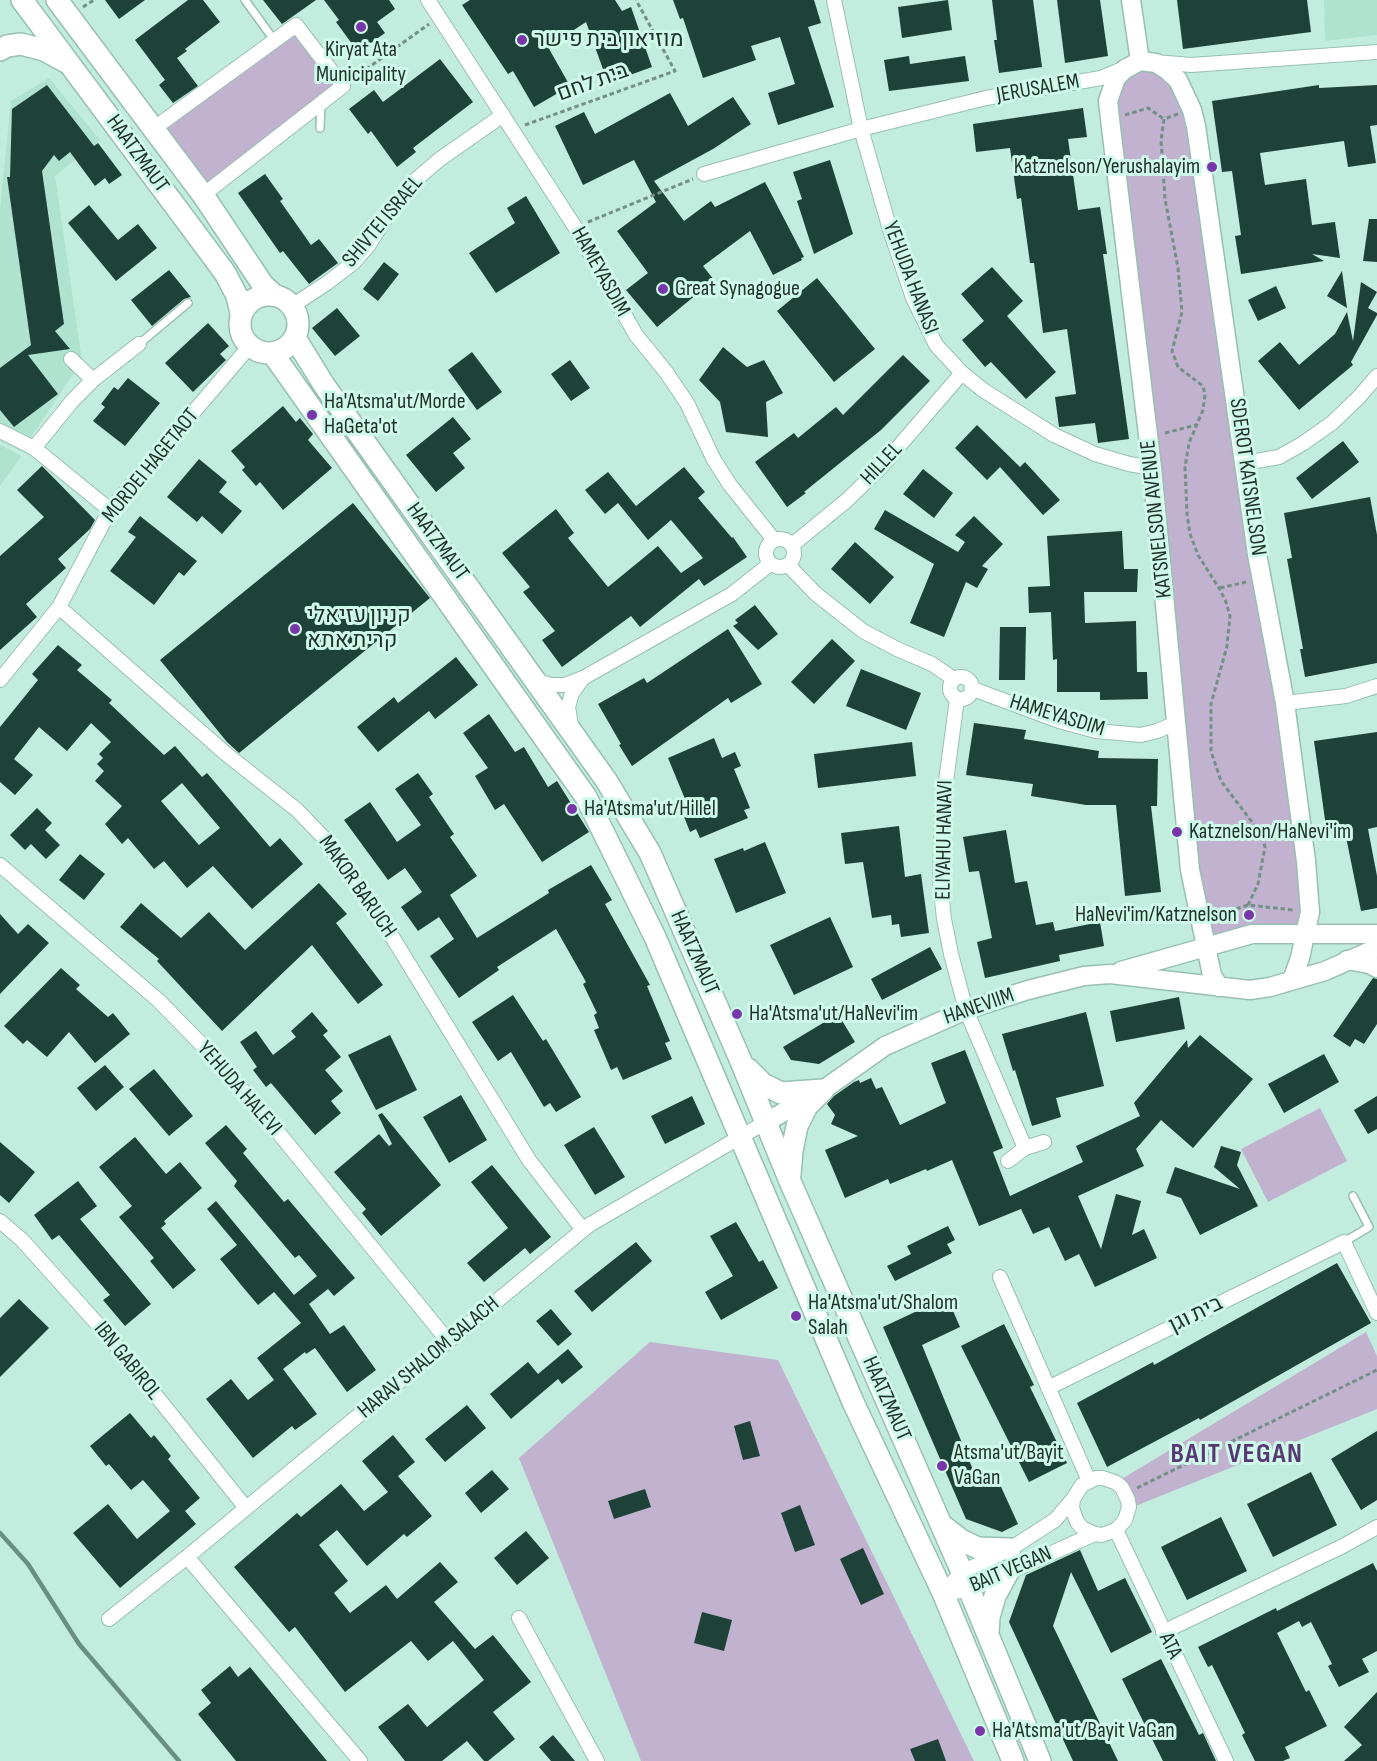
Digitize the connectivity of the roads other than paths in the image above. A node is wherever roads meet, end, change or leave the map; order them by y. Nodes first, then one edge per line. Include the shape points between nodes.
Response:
1 (22, 0) edge
2 (244, 0) edge
3 (428, 0) edge
4 (834, 0) edge
5 (1131, 0) edge
6 (60, 2) edge
7 (274, 40) junction
8 (0, 50) edge
9 (1377, 52) edge
10 (1140, 61) junction
11 (71, 65) junction
12 (321, 103) junction
13 (503, 115) junction
14 (320, 128) dead end
15 (153, 129) junction
16 (861, 129) junction
17 (705, 174) road end
18 (203, 195) junction
19 (274, 296) junction
20 (188, 303) dead end
21 (292, 306) junction
22 (241, 313) junction
23 (295, 338) junction
24 (139, 344) joint
25 (249, 347) junction
26 (273, 354) junction
27 (71, 358) dead end
28 (962, 373) junction
29 (1377, 376) edge
30 (93, 380) junction
31 (0, 431) edge
32 (34, 448) junction
33 (1245, 463) junction
34 (1152, 468) junction
35 (110, 510) junction
36 (774, 540) junction
37 (792, 545) junction
38 (770, 564) junction
39 (788, 565) junction
40 (59, 607) junction
41 (584, 678) junction
42 (954, 679) junction
43 (0, 680) edge
44 (537, 681) junction
45 (1377, 686) edge
46 (973, 688) junction
47 (957, 699) junction
48 (1285, 703) junction
49 (1176, 723) junction
50 (572, 730) junction
51 (0, 865) edge
52 (1305, 934) junction
53 (1377, 934) edge
54 (1205, 947) junction
55 (1377, 948) edge
56 (1347, 960) junction
57 (1377, 968) edge
58 (1110, 975) junction
59 (1292, 980) junction
60 (1220, 987) junction
61 (966, 1010) junction
62 (740, 1059) junction
63 (822, 1090) junction
64 (766, 1122) junction
65 (739, 1136) junction
66 (1044, 1143) dead end
67 (1025, 1148) junction
68 (1008, 1161) dead end
69 (789, 1179) junction
70 (1353, 1196) dead end
71 (0, 1221) edge
72 (583, 1230) junction
73 (1344, 1242) junction
74 (1000, 1278) dead end
75 (1377, 1313) edge
76 (448, 1341) junction
77 (1048, 1388) junction
78 (1089, 1481) junction
79 (1073, 1499) junction
80 (246, 1508) junction
81 (942, 1525) junction
82 (1377, 1527) edge
83 (1116, 1530) junction
84 (1095, 1534) junction
85 (1010, 1549) junction
86 (187, 1557) junction
87 (1008, 1572) junction
88 (966, 1581) junction
89 (943, 1593) junction
90 (519, 1618) dead end
91 (109, 1619) dead end
92 (1163, 1632) junction
93 (988, 1635) junction
94 (360, 1761) edge
95 (597, 1761) edge
96 (1013, 1761) edge
97 (1040, 1761) edge
98 (1226, 1761) edge

1 - 11 main road, HAATZMAUT
2 - 7 lane
3 - 13 street, HAMEYASDIM
4 - 16 street, YEHUDA HANASI
5 - 10 street
6 - 15 main road, HAATZMAUT
7 - 12 street via 296,25 343,86
7 - 15 street
8 - 11 main road via 21,44 44,50
9 - 10 street, JERUSALEM via 1191,65
10 - 16 street, JERUSALEM via 1101,78 986,98
10 - 33 street, SDEROT KATSNELSON via 1167,69 1178,80 1192,110
10 - 34 street, KATSNELSON AVENUE via 1116,78 1108,101
11 - 22 main road, HAATZMAUT via 225,273
12 - 14 lane
12 - 18 street
13 - 21 street, SHIVTEI ISRAEL via 412,183 353,263
13 - 36 street, HAMEYASDIM via 575,227 636,335 687,404 714,460
15 - 18 main road, HAATZMAUT
16 - 17 street, JERUSALEM
16 - 28 street, YEHUDA HANASI via 913,298 936,345
18 - 19 main road, HAATZMAUT via 262,285
19 - 21 main road
19 - 22 main road via 259,296
20 - 24 lane
21 - 23 main road via 298,322
22 - 25 main road via 240,332
23 - 26 main road
23 - 44 main road, HAATZMAUT via 324,385
24 - 30 street
25 - 26 main road
25 - 35 street, MORDEI HAGETAOT
26 - 65 main road, HAATZMAUT via 586,797 655,937
27 - 30 street
28 - 34 street, YEHUDA HANASI via 1006,406 1073,445
28 - 37 street, HILLEL via 867,481
29 - 33 street via 1332,423 1302,444 1279,457
30 - 32 street
31 - 32 street
32 - 35 street
33 - 48 street, SDEROT KATSNELSON via 1257,554
34 - 49 street, KATSNELSON AVENUE
35 - 40 street, MORDEI HAGETAOT
36 - 37 street via 786,540
36 - 38 street via 766,551
37 - 39 street via 795,556
38 - 39 street via 781,568
38 - 41 street via 732,594
39 - 42 street via 863,632 932,664
40 - 43 street, MORDEI HAGETAOT
40 - 72 street, MAKOR BARUCH via 225,753 297,810 322,836 380,917 529,1160
41 - 44 street via 565,685
41 - 50 street via 572,693 568,707
42 - 46 street via 966,677
42 - 47 street via 950,689
44 - 50 main road, HAATZMAUT
45 - 48 street via 1346,696
46 - 47 street via 968,697
46 - 49 street, HAMEYASDIM via 1041,715 1096,731 1141,735
47 - 61 street, ELIYAHU HANAVI via 942,811 940,880 951,954
48 - 52 street, SDEROT KATSNELSON via 1309,886 1310,912
49 - 54 street, KATSNELSON AVENUE via 1190,870
50 - 62 main road, HAATZMAUT via 650,853
51 - 76 street, YEHUDA HALEVI via 158,1000 207,1050
52 - 53 street, HANEVIIM
52 - 54 street, HANEVIIM via 1243,936
52 - 59 street, SDEROT KATSNELSON
54 - 58 street, HANEVIIM
54 - 60 street, KATSNELSON AVENUE via 1212,975
55 - 56 street, HANEVIIM
56 - 57 street
56 - 59 street, HANEVIIM
58 - 60 street, HANEVIIM
58 - 61 street, HANEVIIM via 1084,976
59 - 60 street, HANEVIIM via 1250,990
61 - 63 street, HANEVIIM via 885,1046
61 - 67 street, ELIYAHU HANAVI
62 - 63 main road via 773,1091 795,1094
62 - 64 main road, HAATZMAUT
63 - 64 street, HANEVIIM
63 - 69 main road via 796,1126
64 - 65 street, HARAV SHALOM SALACH
64 - 69 main road, HAATZMAUT
65 - 72 street, HARAV SHALOM SALACH
65 - 89 main road, HAATZMAUT via 853,1402
66 - 67 street
67 - 68 street
69 - 81 main road, HAATZMAUT
70 - 73 lane via 1369,1227
71 - 80 street, IBN GABIROL via 22,1240 110,1338
72 - 76 street, HARAV SHALOM SALACH
73 - 75 street
73 - 77 street, בית וגן
74 - 77 street
76 - 80 street, HARAV SHALOM SALACH
77 - 78 street
78 - 79 street
78 - 83 street via 1110,1480 1126,1494 1128,1514
79 - 84 street via 1077,1522
79 - 85 street, BAIT VEGAN via 1055,1520
80 - 86 street, HARAV SHALOM SALACH
81 - 85 main road via 978,1548
81 - 88 main road, HAATZMAUT
82 - 92 street
83 - 84 street
83 - 92 street, ATA
84 - 87 street, BAIT VEGAN
85 - 88 street, BAIT VEGAN
86 - 91 street, HARAV SHALOM SALACH
86 - 94 street
87 - 88 street, BAIT VEGAN
87 - 93 main road via 992,1603
88 - 89 street, BAIT VEGAN
88 - 93 main road, HAATZMAUT
89 - 96 main road, HAATZMAUT
90 - 95 street
92 - 98 street, ATA
93 - 97 main road, HAATZMAUT

